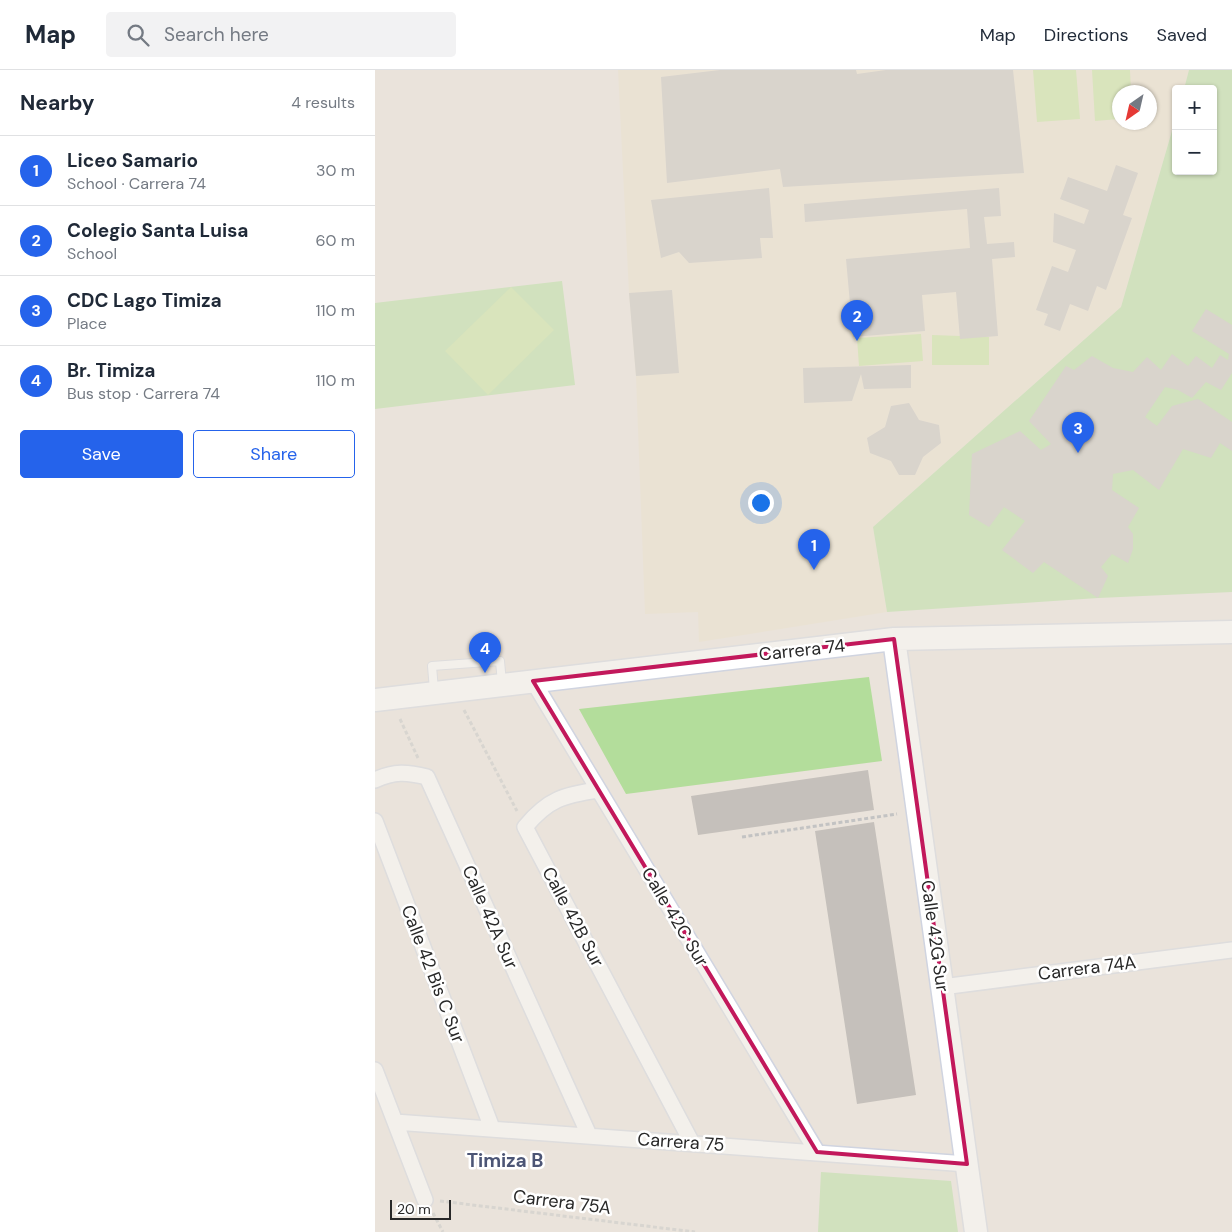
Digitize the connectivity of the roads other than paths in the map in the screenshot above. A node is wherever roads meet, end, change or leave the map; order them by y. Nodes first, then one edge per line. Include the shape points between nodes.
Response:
1 (1232, 632) edge
2 (894, 640) junction
3 (533, 681) junction
4 (502, 685) junction
5 (444, 692) junction
6 (383, 699) edge
7 (375, 780) edge
8 (598, 790) junction
9 (375, 821) edge
10 (1232, 950) edge
11 (942, 987) junction
12 (375, 1070) edge
13 (395, 1122) junction
14 (491, 1128) junction
15 (589, 1135) junction
16 (692, 1143) junction
17 (817, 1152) junction
18 (967, 1164) junction
19 (425, 1200) road end
20 (976, 1232) edge

1 - 2 street, Carrera 74
2 - 3 street, Carrera 74
2 - 11 street, Calle 42G Sur
3 - 4 street, Carrera 74
3 - 8 street, Calle 42C Sur
4 - 5 street, Carrera 74
4 - 5 lane via 500,660 431,666
5 - 6 street, Carrera 74
7 - 15 street, Calle 42A Sur via 407,772 427,777
8 - 16 street, Calle 42B Sur via 569,794 551,802 525,827
8 - 17 street, Calle 42C Sur
9 - 14 street, Calle 42 Bis C Sur
10 - 11 street, Carrera 74A
11 - 18 street, Calle 42G Sur
12 - 13 street
13 - 14 street, Carrera 75
13 - 19 street
14 - 15 street, Carrera 75
15 - 16 street, Carrera 75
16 - 17 street, Carrera 75
17 - 18 street, Carrera 75
18 - 20 street, Calle 42G Sur

